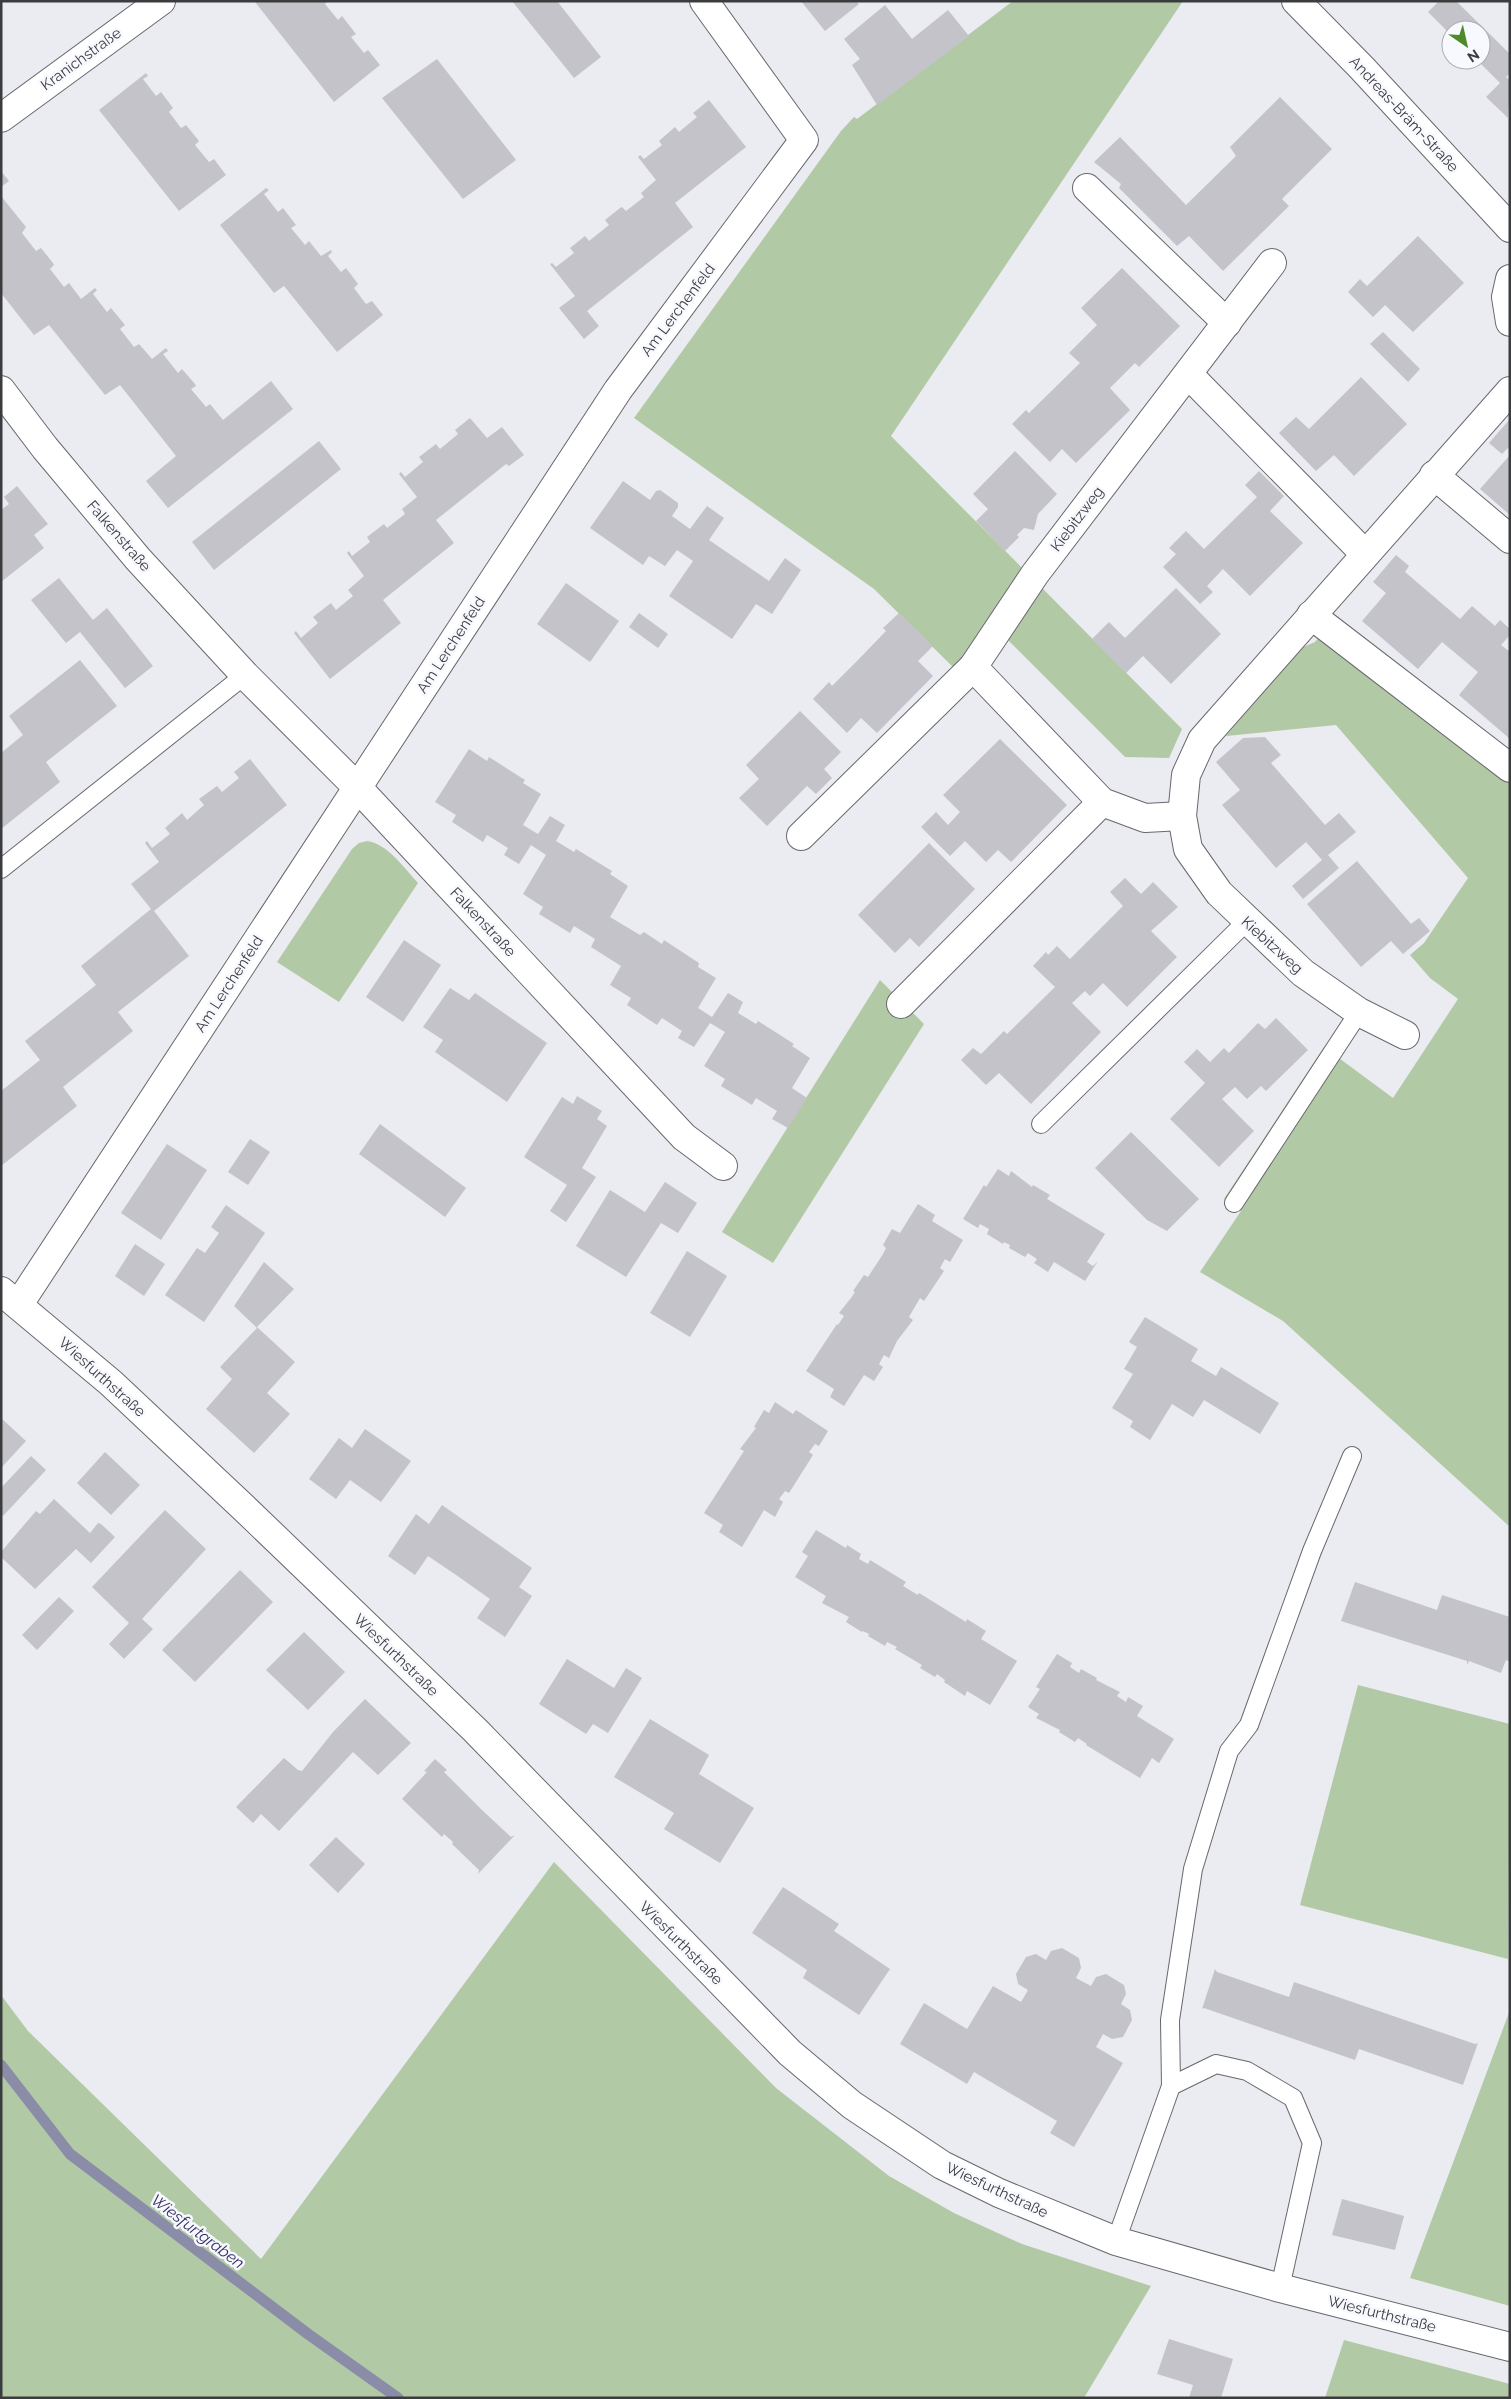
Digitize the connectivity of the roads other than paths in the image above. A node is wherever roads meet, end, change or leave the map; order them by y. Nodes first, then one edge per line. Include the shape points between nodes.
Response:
1 (161, 1) edge
2 (704, 1) edge
3 (1296, 1) edge
4 (1, 118) edge
5 (1087, 188) dead end
6 (1510, 228) edge
7 (1272, 263) dead end
8 (1510, 279) edge
9 (1510, 322) edge
10 (1227, 323) junction
11 (1188, 374) junction
12 (1, 390) edge
13 (1510, 391) edge
14 (1434, 475) junction
15 (1510, 539) edge
16 (1365, 554) junction
17 (1311, 615) junction
18 (973, 667) junction
19 (245, 675) junction
20 (1510, 768) edge
21 (358, 788) junction
22 (1102, 802) junction
23 (1182, 816) junction
24 (801, 836) dead end
25 (1, 869) edge
26 (1246, 922) junction
27 (901, 1004) dead end
28 (1359, 1012) junction
29 (1405, 1035) dead end
30 (1041, 1124) dead end
31 (723, 1166) dead end
32 (1234, 1203) dead end
33 (10, 1297) edge
34 (1352, 1456) dead end
35 (1171, 2086) junction
36 (1116, 2241) junction
37 (1280, 2288) junction
38 (1510, 2347) edge

1 - 4 street, Kranichstraße
2 - 21 street, Am Lerchenfeld via 804,140 618,390
3 - 6 street, Andreas-Bräm-Straße
5 - 10 street
7 - 10 street, Kiebitzweg
8 - 9 street via 1506,297
10 - 11 street, Kiebitzweg
11 - 16 street
11 - 18 street, Kiebitzweg via 1036,574
12 - 19 street, Falkenstraße via 108,525
13 - 14 street, Kiebitzweg
14 - 15 street
14 - 16 street, Kiebitzweg
16 - 17 street, Kiebitzweg
17 - 20 street
17 - 23 street, Kiebitzweg via 1202,740 1186,775
18 - 22 street
18 - 24 street, Kiebitzweg
19 - 21 street, Falkenstraße
19 - 25 lane
21 - 31 street, Falkenstraße via 684,1137
21 - 33 street, Am Lerchenfeld
22 - 23 street via 1145,818
22 - 27 street
23 - 26 street, Kiebitzweg via 1188,849 1218,893
26 - 28 street, Kiebitzweg via 1302,973
26 - 30 lane
28 - 29 street, Kiebitzweg
28 - 32 lane
33 - 36 street, Wiesfurthstraße via 111,1383 475,1730 797,2059 852,2105 942,2165 999,2193
34 - 35 lane via 1312,1551 1250,1726 1229,1752 1193,1869 1170,2020
35 - 36 lane
35 - 37 lane via 1216,2064 1247,2070 1293,2098 1312,2143
36 - 37 street, Wiesfurthstraße
37 - 38 street, Wiesfurthstraße

